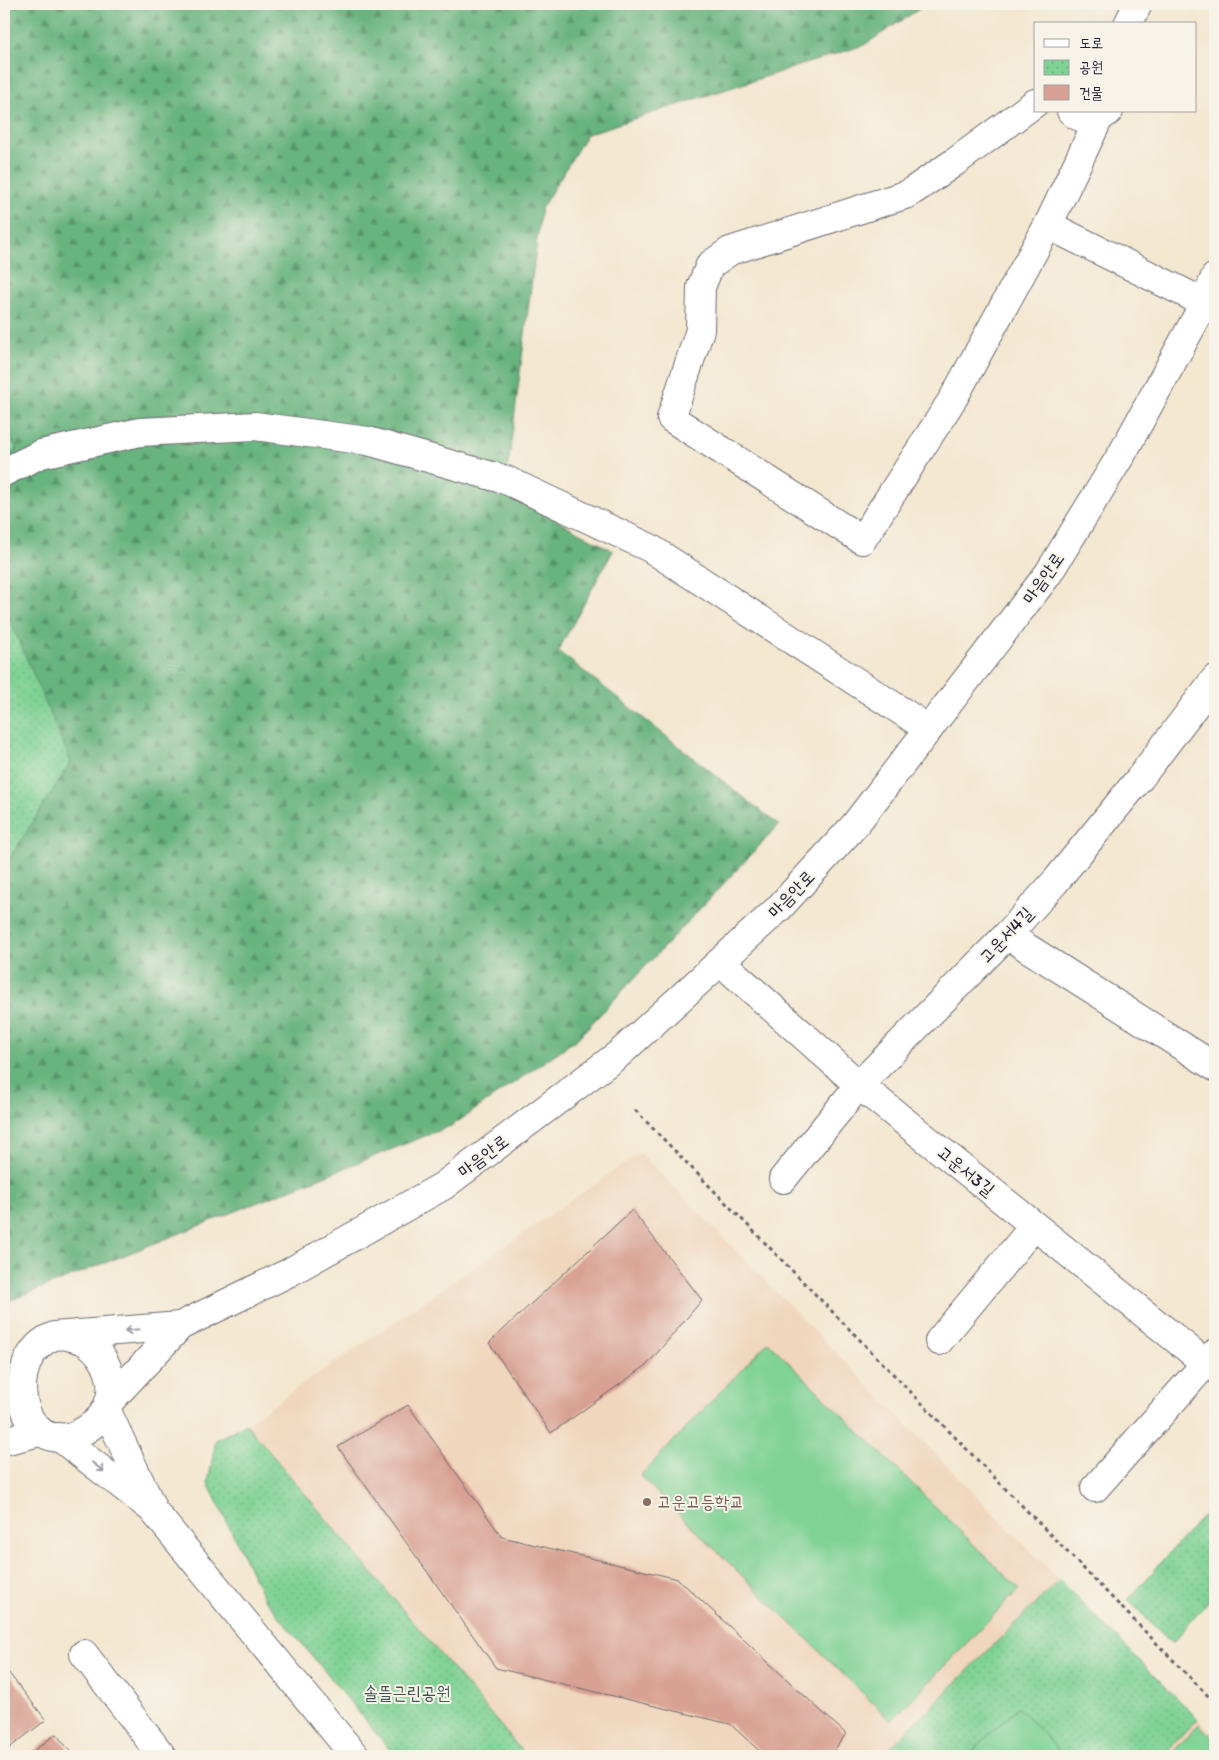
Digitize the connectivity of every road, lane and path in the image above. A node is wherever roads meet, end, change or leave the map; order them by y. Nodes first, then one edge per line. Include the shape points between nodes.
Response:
1 (1138, 4) edge
2 (1129, 22) edge
3 (1034, 104) edge
4 (1072, 112) edge
5 (1104, 115) edge
6 (1048, 225) junction
7 (1215, 277) edge
8 (1210, 305) edge
9 (4, 472) edge
10 (1215, 679) edge
11 (929, 729) junction
12 (1007, 935) junction
13 (721, 962) junction
14 (1215, 1067) edge
15 (860, 1085) junction
16 (635, 1110) dead end
17 (783, 1179) dead end
18 (1034, 1226) junction
19 (180, 1326) junction
20 (68, 1336) junction
21 (939, 1342) dead end
22 (1211, 1359) edge
23 (12, 1365) edge
24 (108, 1405) junction
25 (50, 1435) junction
26 (4, 1441) edge
27 (1095, 1488) dead end
28 (152, 1509) junction
29 (84, 1654) dead end
30 (1215, 1703) edge
31 (162, 1756) edge
32 (355, 1756) edge

1 - 2 street
3 - 6 street via 908,194 730,251 710,265 701,287 700,330 671,418 862,540 954,397
4 - 5 street via 1082,119 1091,120
5 - 6 street
6 - 8 street
7 - 8 street, 마음안로
8 - 11 street, 마음안로 via 1048,574
9 - 11 street via 42,454 140,432 255,426 378,444 506,480 650,548
10 - 12 street, 고운서4길 via 1140,778
11 - 13 street, 마음안로 via 854,826 778,909
12 - 14 street
12 - 15 street, 고운서4길
13 - 15 street, 고운서3길
13 - 19 street, 마음안로 via 619,1054 443,1186 288,1273
15 - 17 street, 고운서4길
15 - 18 street, 고운서3길
16 - 30 path
18 - 21 street
18 - 22 street, 고운서3길
19 -> 20 street
19 - 24 street
20 - 23 street via 41,1340 29,1347
20 - 24 street via 85,1341 108,1367 111,1384
22 - 27 street
23 - 25 street via 10,1384 18,1413 27,1424
24 - 25 street via 98,1421 87,1430 74,1435
24 - 28 street
25 - 26 street
25 -> 28 street
28 - 32 street
29 - 31 street

